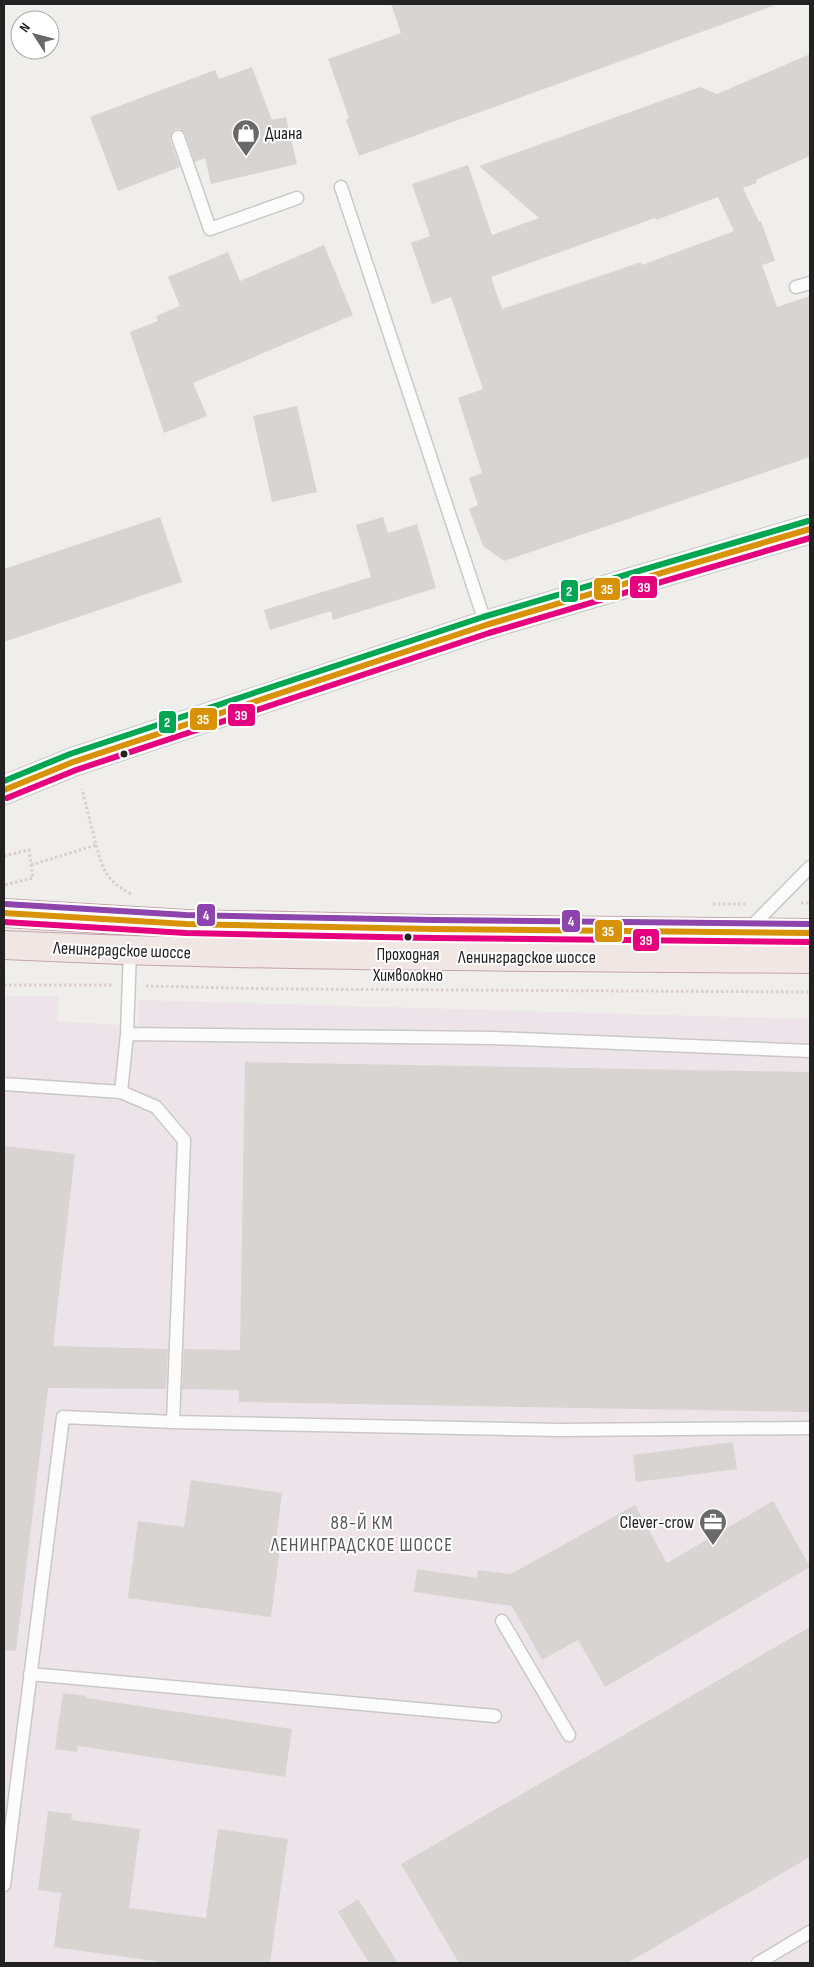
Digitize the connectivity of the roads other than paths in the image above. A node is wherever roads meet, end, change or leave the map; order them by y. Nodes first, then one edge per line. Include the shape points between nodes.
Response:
1 (178, 137) dead end
2 (341, 187) dead end
3 (298, 198) dead end
4 (810, 283) edge
5 (796, 287) dead end
6 (810, 529) edge
7 (486, 625) junction
8 (4, 790) edge
9 (810, 867) edge
10 (4, 913) edge
11 (745, 933) junction
12 (810, 933) edge
13 (4, 945) edge
14 (130, 951) junction
15 (810, 959) edge
16 (127, 1034) junction
17 (810, 1050) edge
18 (4, 1084) edge
19 (122, 1092) junction
20 (173, 1422) junction
21 (810, 1428) edge
22 (502, 1621) dead end
23 (30, 1674) junction
24 (495, 1716) dead end
25 (568, 1734) dead end
26 (4, 1885) edge
27 (810, 1932) edge
28 (758, 1963) edge

1 - 3 lane via 210,229
2 - 7 lane
4 - 5 lane
6 - 7 street
7 - 8 street via 74,762
9 - 11 lane
10 - 11 highway, Ленинградское шоссе via 186,924
11 - 12 highway, Ленинградское шоссе
13 - 14 highway, Ленинградское шоссе
14 - 15 highway, Ленинградское шоссе
14 - 16 lane
16 - 17 lane via 494,1038
16 - 19 lane
18 - 19 lane
19 - 20 lane via 156,1107 184,1140
20 - 21 lane via 560,1430
20 - 23 lane via 63,1417
22 - 25 lane
23 - 24 lane
23 - 26 lane
27 - 28 lane

